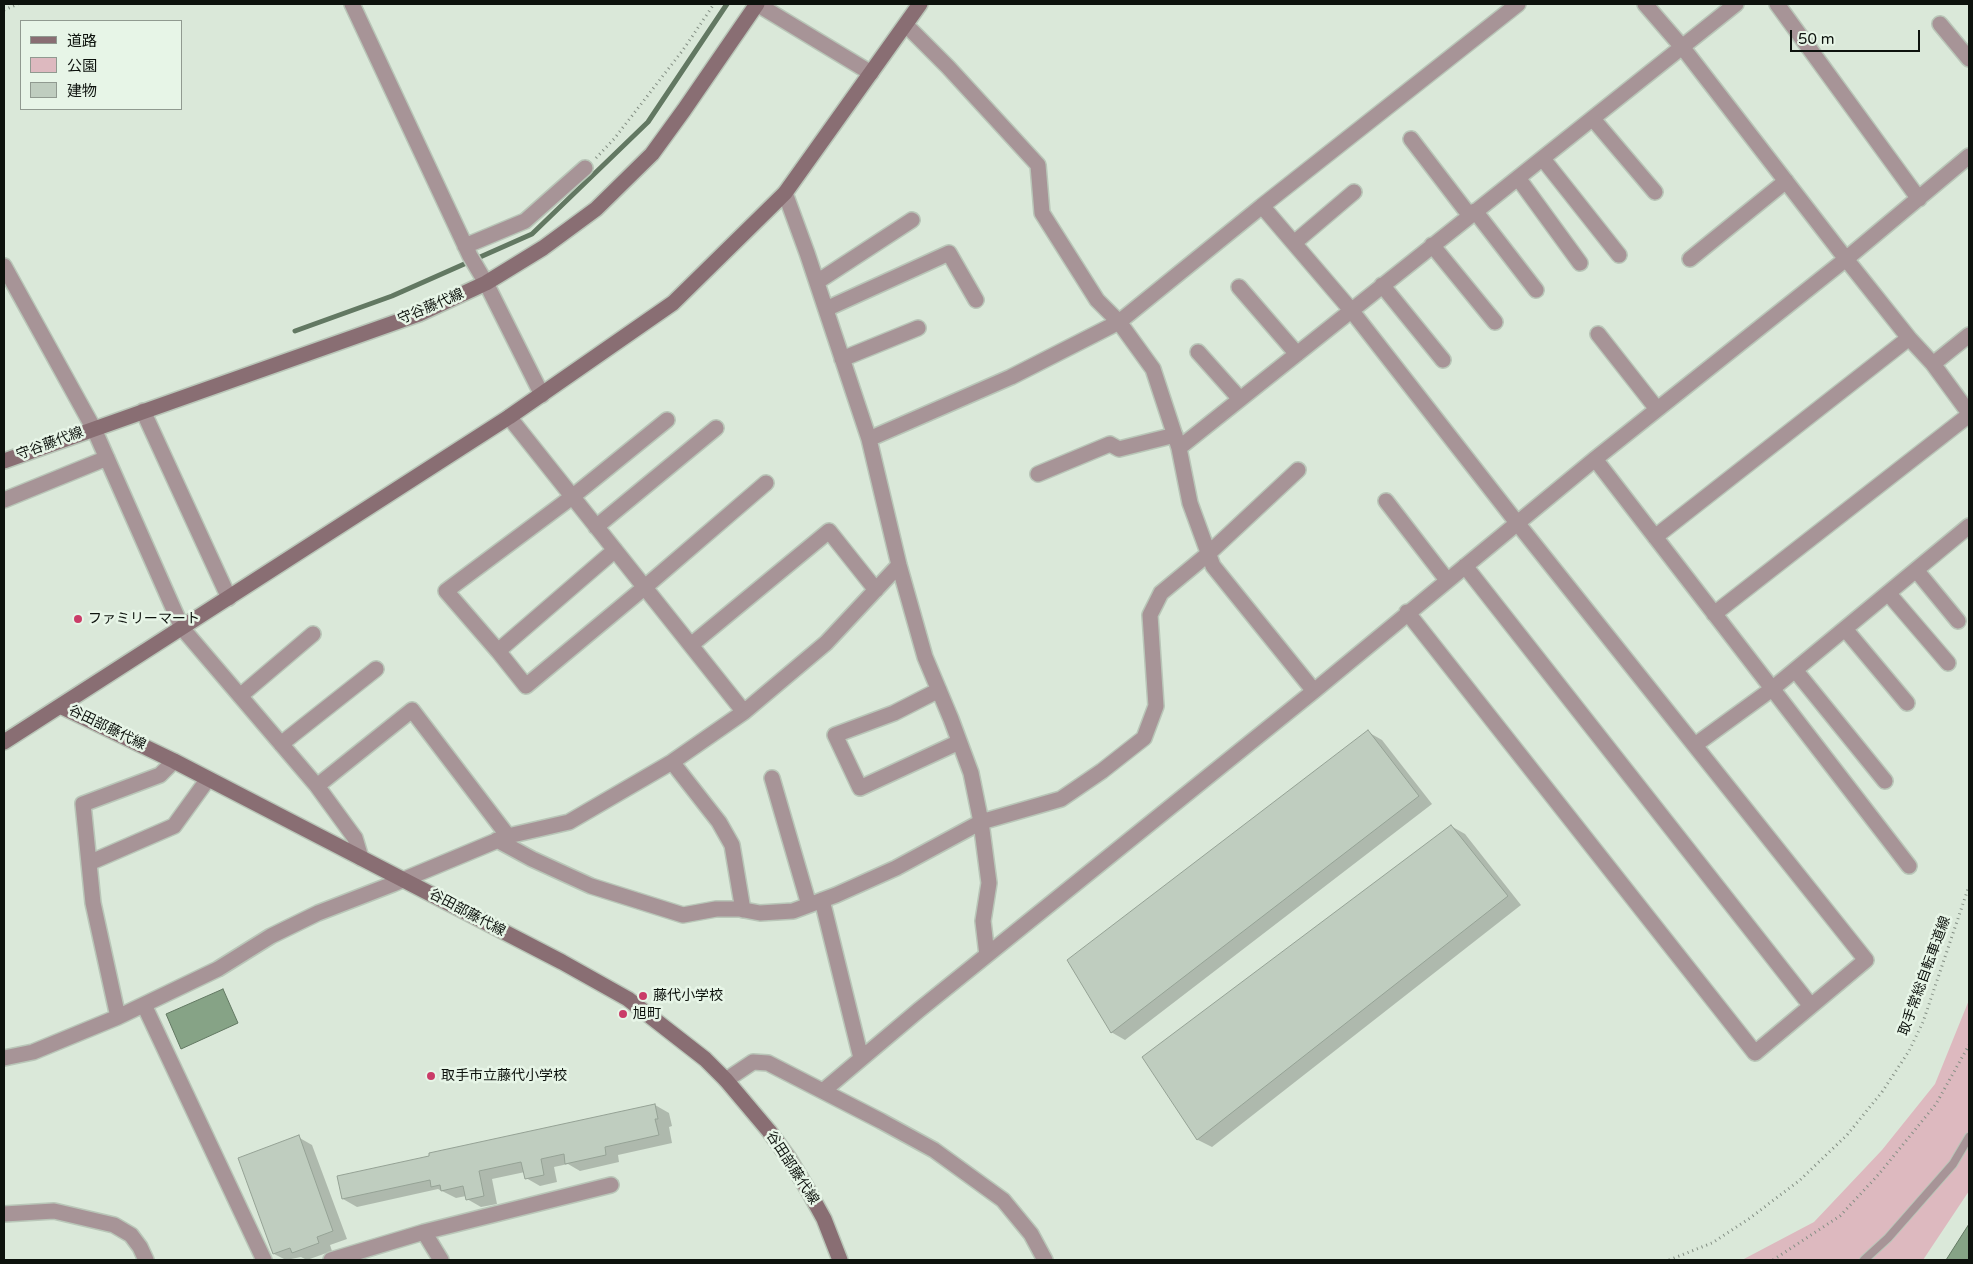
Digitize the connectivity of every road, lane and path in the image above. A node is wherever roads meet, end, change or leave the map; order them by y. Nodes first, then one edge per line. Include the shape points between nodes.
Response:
1 (18, 4) edge
2 (352, 4) edge
3 (714, 4) edge
4 (757, 4) edge
5 (920, 4) edge
6 (1518, 4) edge
7 (1645, 4) edge
8 (1736, 4) edge
9 (1777, 4) edge
10 (4, 10) edge
11 (1940, 24) dead end
12 (906, 25) junction
13 (1683, 48) junction
14 (1969, 59) edge
15 (871, 73) junction
16 (1593, 119) junction
17 (1411, 139) dead end
18 (1969, 156) edge
19 (1543, 159) junction
20 (586, 168) joint
21 (1518, 178) junction
22 (1786, 181) junction
23 (1354, 192) dead end
24 (1656, 192) dead end
25 (784, 193) junction
26 (1919, 199) junction
27 (1262, 206) junction
28 (1472, 214) junction
29 (912, 220) dead end
30 (1294, 243) junction
31 (1432, 245) junction
32 (465, 246) junction
33 (1619, 254) dead end
34 (1690, 259) dead end
35 (1846, 259) junction
36 (1580, 262) dead end
37 (4, 266) edge
38 (817, 282) junction
39 (486, 283) junction
40 (1382, 286) junction
41 (1239, 287) dead end
42 (1536, 290) dead end
43 (976, 300) dead end
44 (826, 309) junction
45 (1351, 310) junction
46 (1119, 322) junction
47 (1495, 322) dead end
48 (918, 328) dead end
49 (1598, 334) dead end
50 (1969, 335) edge
51 (1909, 338) junction
52 (1198, 352) dead end
53 (1297, 354) junction
54 (842, 359) junction
55 (1443, 360) dead end
56 (1933, 364) junction
57 (542, 395) junction
58 (1240, 399) junction
59 (1657, 410) junction
60 (143, 411) junction
61 (1969, 414) edge
62 (509, 417) junction
63 (667, 420) dead end
64 (716, 428) dead end
65 (94, 429) junction
66 (869, 439) junction
67 (1177, 441) junction
68 (107, 458) junction
69 (1595, 459) junction
70 (4, 461) edge
71 (1298, 470) dead end
72 (1038, 474) dead end
73 (766, 483) dead end
74 (572, 497) junction
75 (4, 500) edge
76 (1386, 501) dead end
77 (1518, 524) junction
78 (1969, 526) edge
79 (596, 527) junction
80 (1655, 537) junction
81 (615, 550) junction
82 (1208, 554) junction
83 (899, 565) junction
84 (1465, 566) junction
85 (1916, 570) junction
86 (1447, 580) junction
87 (645, 587) junction
88 (876, 590) junction
89 (1888, 593) junction
90 (229, 598) junction
91 (1407, 612) junction
92 (1714, 614) junction
93 (1958, 621) dead end
94 (182, 628) junction
95 (1845, 629) junction
96 (313, 634) dead end
97 (691, 645) junction
98 (498, 651) junction
99 (1948, 663) dead end
100 (376, 669) dead end
101 (1795, 670) junction
102 (1772, 688) junction
103 (939, 690) junction
104 (1314, 690) junction
105 (240, 696) junction
106 (1907, 703) dead end
107 (60, 706) junction
108 (744, 712) junction
109 (4, 742) edge
110 (959, 742) junction
111 (281, 744) junction
112 (1695, 745) junction
113 (174, 761) junction
114 (672, 762) junction
115 (772, 778) dead end
116 (208, 779) junction
117 (1885, 781) dead end
118 (317, 786) junction
119 (981, 822) junction
120 (502, 838) junction
121 (361, 858) junction
122 (89, 863) junction
123 (1909, 866) dead end
124 (404, 880) junction
125 (1969, 886) edge
126 (816, 902) junction
127 (744, 910) junction
128 (987, 955) junction
129 (144, 1005) junction
130 (1812, 1006) junction
131 (118, 1017) junction
132 (1969, 1045) edge
133 (4, 1058) edge
134 (861, 1058) junction
135 (726, 1080) junction
136 (823, 1091) junction
137 (1969, 1137) edge
138 (611, 1185) dead end
139 (4, 1214) edge
140 (424, 1232) junction
141 (146, 1260) edge
142 (264, 1260) edge
143 (331, 1260) edge
144 (441, 1260) edge
145 (840, 1260) edge
146 (1045, 1260) edge
147 (1669, 1260) edge
148 (1772, 1260) edge
149 (1864, 1260) edge

1 - 10 path
2 - 32 street
3 - 20 path via 614,139
4 - 15 street
4 - 39 main road, 守谷藤代線 via 652,154 596,209 543,248
5 - 12 main road
6 - 27 street
7 - 13 street
8 - 13 street
9 - 26 street
11 - 14 street
12 - 15 main road
12 - 46 street via 1038,165 1042,213 1097,300
13 - 16 street
13 - 22 street
15 - 25 main road
16 - 19 street
16 - 24 street
17 - 28 street
18 - 26 street
19 - 21 street
19 - 33 street
20 - 32 street via 525,221
21 - 28 street
21 - 36 street
22 - 34 street
22 - 35 street
23 - 30 street
25 - 38 street
25 - 57 main road via 673,303
26 - 35 street
27 - 30 street
27 - 46 street
28 - 31 street
28 - 42 street
29 - 38 street
30 - 45 street
31 - 40 street
31 - 47 street
32 - 39 street
35 - 51 street
35 - 59 street
37 - 65 street
38 - 44 street
39 - 57 street
39 - 60 main road, 守谷藤代線 via 418,314
40 - 45 street
40 - 55 street
41 - 53 street
43 - 44 street via 949,253
44 - 54 street
45 - 53 street
45 - 77 street
46 - 66 street via 1011,377
46 - 67 street via 1153,369
48 - 54 street
49 - 59 street
50 - 56 street
51 - 56 street
51 - 80 street
52 - 58 street
53 - 58 street
54 - 66 street
56 - 61 street
57 - 62 main road
58 - 67 street
59 - 69 street
60 - 65 main road, 守谷藤代線
60 - 90 street
61 - 92 street
62 - 74 street
62 - 90 main road
63 - 74 street
64 - 79 street
65 - 68 street
65 - 70 main road, 守谷藤代線
66 - 83 street
67 - 72 street via 1119,449 1110,444
67 - 82 street via 1190,504
68 - 75 street
68 - 94 street
69 - 77 street
69 - 80 street
71 - 82 street
73 - 87 street
74 - 79 street
74 - 98 street via 446,591
76 - 86 street
77 - 84 street
77 - 112 street
78 - 85 street
79 - 81 street
80 - 92 street
81 - 87 street
81 - 98 street
82 - 104 street via 1212,566
82 - 119 street via 1161,592 1150,615 1156,706 1144,738 1061,799
83 - 88 street
83 - 103 street via 925,657
84 - 86 street
84 - 130 street
85 - 89 street
85 - 93 street
86 - 91 street
87 - 97 street
87 - 98 street via 526,686
88 - 97 street via 829,531
88 - 108 street via 826,643
89 - 95 street
89 - 99 street
90 - 94 main road
91 - 104 street
91 - 130 street via 1755,1053
92 - 102 street
94 - 105 street
94 - 107 main road
95 - 101 street
95 - 106 street
96 - 105 street
97 - 108 street
100 - 111 street
101 - 102 street
101 - 117 street
102 - 112 street
102 - 123 street
103 - 110 street
103 - 110 street via 894,713 834,735 860,788
104 - 128 street
105 - 111 street
107 - 109 main road, 谷田部藤代線
107 - 113 main road, 谷田部藤代線
108 - 114 street
110 - 119 street
111 - 118 street
112 - 130 street via 1866,960
113 - 116 main road, 谷田部藤代線
113 - 122 street via 160,775 84,804
114 - 120 street via 569,822
114 - 127 street via 732,844
115 - 126 street
116 - 121 main road, 谷田部藤代線
116 - 122 street via 174,826
118 - 120 street via 412,710
118 - 121 street via 355,838
119 - 126 street via 896,868
119 - 128 street via 989,883 983,921
120 - 124 street
120 - 127 street via 532,859 591,886 683,915 716,909
121 - 124 main road, 谷田部藤代線
122 - 131 street via 93,903
124 - 129 street via 318,913 271,936 218,969
124 - 135 main road, 谷田部藤代線 via 628,999 694,1049
125 - 147 path, 取手常総自転車道線 via 1923,1022 1909,1051 1847,1135 1800,1180 1712,1243
126 - 127 street via 793,910 760,914
126 - 134 street
128 - 134 street
129 - 131 street
129 - 142 street
131 - 133 street via 33,1052
132 - 148 path via 1936,1104 1879,1174 1840,1216
134 - 136 street
135 - 136 street via 753,1062 761,1062
135 - 145 main road, 谷田部藤代線 via 788,1157 824,1219
136 - 146 street via 934,1150 1003,1200 1030,1234
137 - 149 lane via 1953,1164 1888,1238
138 - 140 street
139 - 141 street via 54,1211 114,1225 131,1235
140 - 143 street
140 - 144 street

